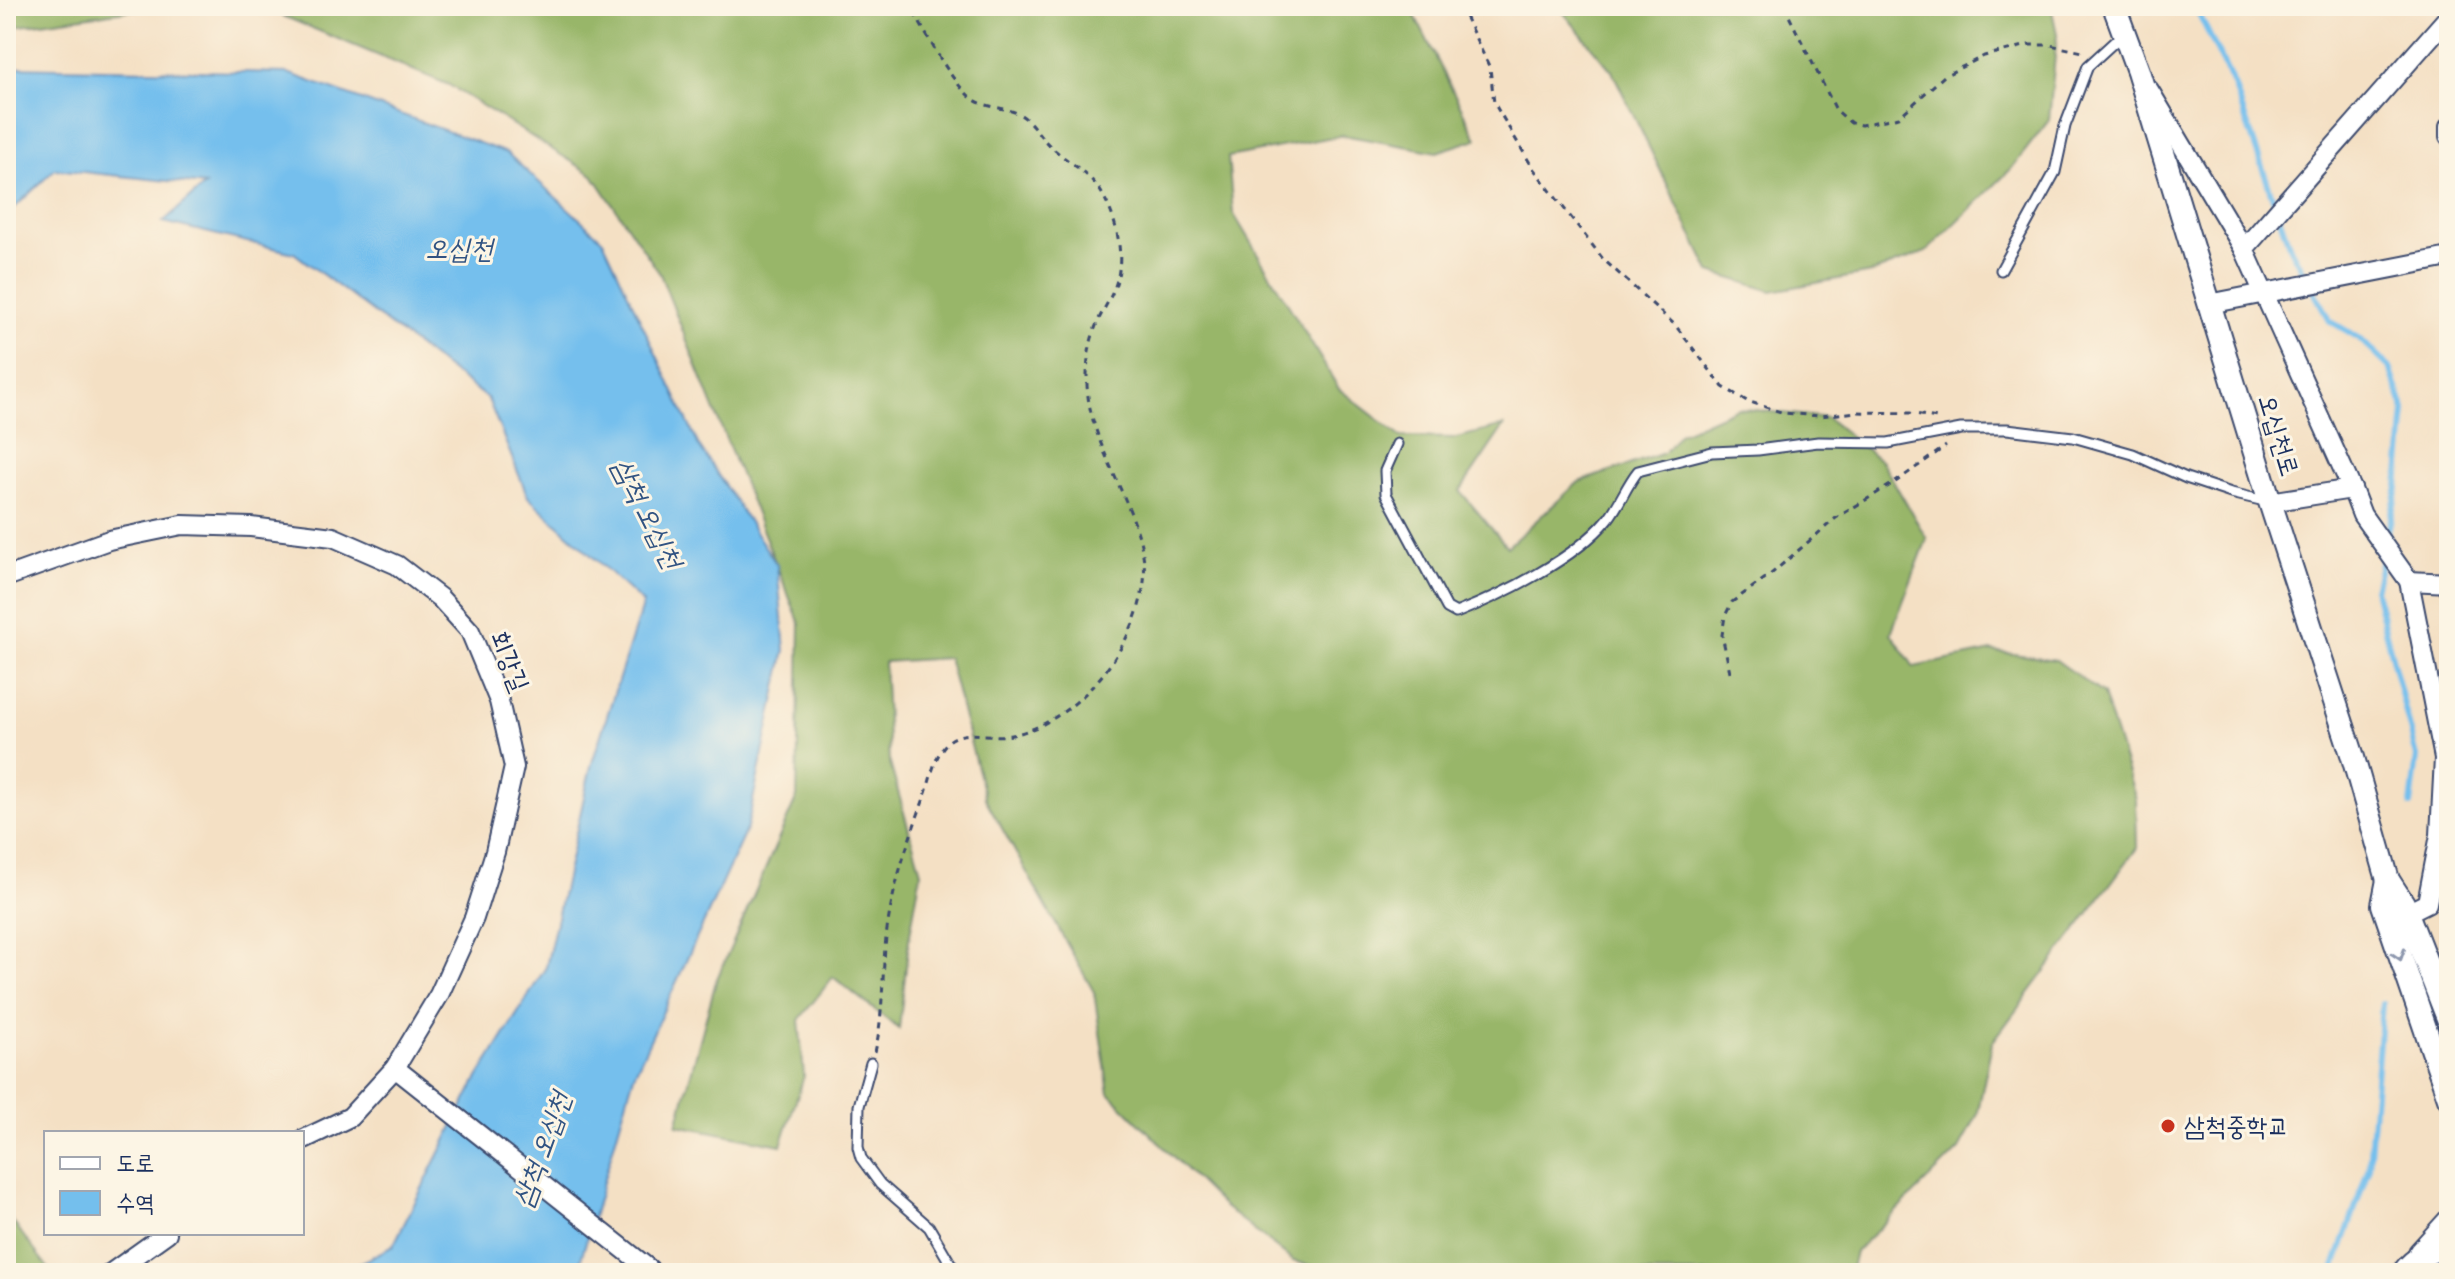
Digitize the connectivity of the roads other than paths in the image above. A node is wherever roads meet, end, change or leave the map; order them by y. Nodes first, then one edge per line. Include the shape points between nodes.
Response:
1 (2114, 6) edge
2 (2449, 16) edge
3 (2124, 33) junction
4 (2138, 71) junction
5 (2449, 127) edge
6 (2449, 136) edge
7 (2244, 249) junction
8 (2449, 257) edge
9 (2001, 270) dead end
10 (2264, 294) junction
11 (2209, 304) junction
12 (1397, 444) dead end
13 (2352, 489) junction
14 (2270, 502) junction
15 (6, 577) edge
16 (2409, 581) junction
17 (2449, 583) edge
18 (2388, 880) junction
19 (2407, 913) junction
20 (2449, 1021) edge
21 (871, 1063) road end
22 (395, 1068) junction
23 (2445, 1088) edge
24 (2449, 1109) edge
25 (304, 1139) edge
26 (2449, 1221) edge
27 (164, 1235) edge
28 (2449, 1247) edge
29 (2449, 1261) edge
30 (2409, 1266) edge
31 (649, 1271) edge
32 (111, 1273) edge
33 (956, 1273) edge

1 - 3 street, 오십천로
2 - 7 street
3 - 4 street, 오십천로
3 - 9 lane via 2088,66 2065,126 2055,172
4 - 7 street
4 - 11 street, 오십천로
5 - 6 street
7 - 10 street
8 - 10 street
10 - 11 street
10 - 13 street
11 - 14 street, 오십천로
12 - 14 lane via 1385,471 1386,494 1447,608 1456,613 1546,569 1598,530 1638,471 1712,452 1818,442 1888,443 1961,429 2007,429 2073,437
13 - 14 street
13 - 16 street via 2362,515
14 - 18 street, 오십천로
15 - 22 street, 회강길 via 109,540 182,525 251,527 333,537 397,565 440,598 470,631 499,701 514,767 474,918 439,995
16 - 17 street
16 - 19 street via 2444,758 2440,835 2427,903
18 - 19 street, 오십천로
18 -> 23 street, 오십천로 via 2383,905
19 - 20 street, 오십천로
21 - 33 lane via 859,1106 861,1158 880,1184 929,1227
22 - 25 street, 회강길 via 350,1117
22 - 31 street
23 - 24 street, 오십천로
26 - 30 street
27 - 32 street
28 - 30 street
29 - 30 street

